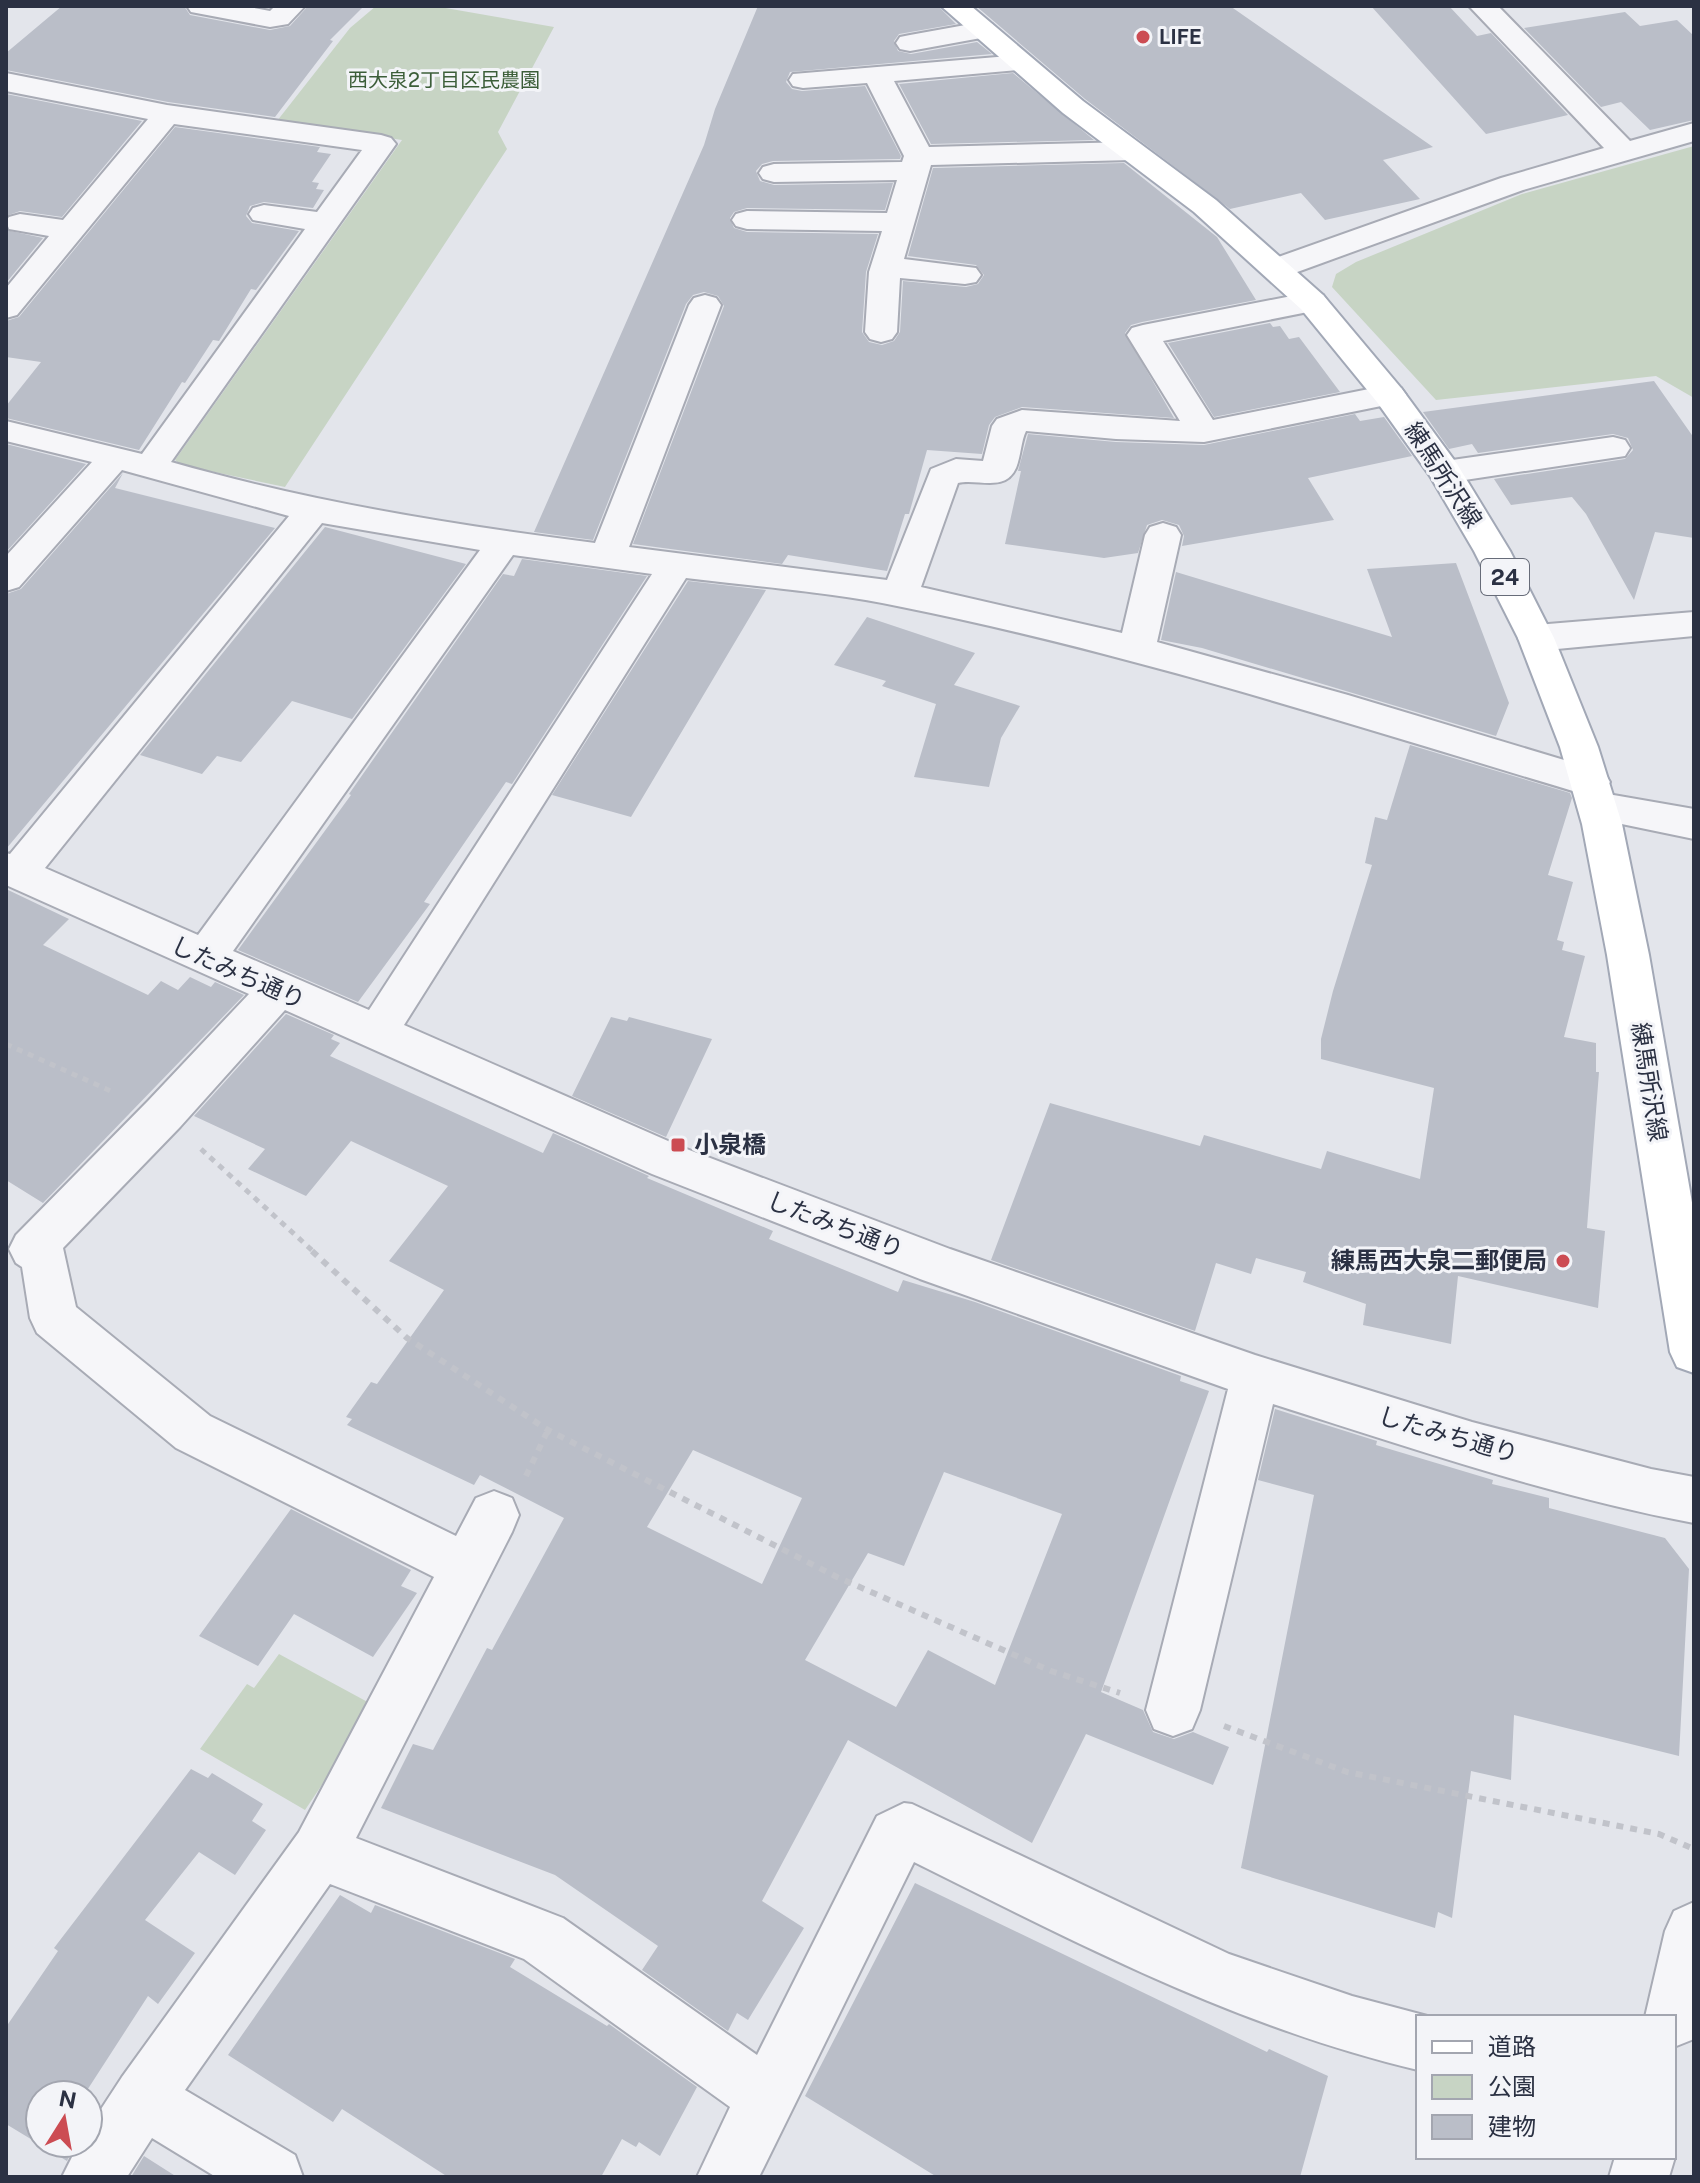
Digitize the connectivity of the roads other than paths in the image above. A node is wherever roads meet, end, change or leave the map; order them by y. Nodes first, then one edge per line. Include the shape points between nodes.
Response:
1 (201, 6) edge
2 (291, 6) edge
3 (1483, 6) edge
4 (968, 18) edge
5 (910, 43) dead end
6 (1020, 63) junction
7 (877, 75) junction
8 (803, 80) dead end
9 (6, 82) edge
10 (167, 114) junction
11 (1694, 132) edge
12 (1622, 150) junction
13 (1131, 151) junction
14 (917, 164) junction
15 (774, 173) dead end
16 (264, 214) dead end
17 (747, 220) dead end
18 (899, 222) junction
19 (20, 223) dead end
20 (326, 223) junction
21 (73, 230) junction
22 (887, 267) junction
23 (1278, 268) junction
24 (965, 275) dead end
25 (1312, 302) junction
26 (705, 305) dead end
27 (6, 308) edge
28 (881, 332) dead end
29 (1389, 395) junction
30 (6, 431) edge
31 (1204, 432) junction
32 (1613, 448) dead end
33 (114, 458) junction
34 (149, 469) junction
35 (1445, 472) junction
36 (313, 510) junction
37 (1163, 535) dead end
38 (503, 544) junction
39 (608, 556) junction
40 (676, 565) junction
41 (6, 579) edge
42 (900, 594) junction
43 (1694, 624) edge
44 (1536, 638) junction
45 (1136, 651) junction
46 (1594, 794) junction
47 (1694, 824) edge
48 (12, 871) edge
49 (205, 958) junction
50 (278, 990) junction
51 (376, 1034) junction
52 (19, 1241) edge
53 (1694, 1352) edge
54 (1255, 1377) junction
55 (1694, 1500) edge
56 (494, 1515) dead end
57 (466, 1567) junction
58 (1173, 1710) road end
59 (319, 1852) junction
60 (1694, 1931) edge
61 (1675, 2015) edge
62 (1416, 2041) edge
63 (143, 2098) junction
64 (767, 2098) junction
65 (92, 2177) edge
66 (273, 2177) edge
67 (727, 2177) edge

1 - 2 street via 270,19
3 - 12 street
4 - 5 street
4 - 6 main road, 練馬所沢線 / 24
6 - 7 street
6 - 13 main road, 練馬所沢線 / 24
7 - 8 street
7 - 14 street
9 - 10 street
10 - 20 street via 381,144
10 - 21 street
11 - 12 street
12 - 23 street
13 - 14 street
13 - 23 main road, 練馬所沢線 / 24
14 - 15 street
14 - 18 street
16 - 20 street
17 - 18 street
18 - 22 street
19 - 21 street
20 - 34 street
21 - 27 street
22 - 24 street
22 - 28 street
23 - 25 main road, 練馬所沢線 / 24
25 - 29 main road, 練馬所沢線 / 24
25 - 31 street via 1143,335
26 - 39 street
29 - 31 street
29 - 35 main road, 練馬所沢線 / 24
30 - 33 street
31 - 42 street via 1013,422 994,473 956,470 943,477
32 - 35 street
33 - 34 street
33 - 41 street
34 - 36 street
35 - 44 main road, 練馬所沢線 / 24
36 - 38 street
36 - 48 street
37 - 45 street
38 - 39 street
38 - 49 street
39 - 40 street
40 - 42 street
40 - 51 street
42 - 45 street
43 - 44 street
44 - 46 main road, 練馬所沢線 / 24
45 - 46 street via 1379,716
46 - 47 street
46 - 53 main road, 練馬所沢線 / 24 via 1628,955
48 - 49 street, したみち通り
49 - 50 street, したみち通り
50 - 51 street, したみち通り
50 - 52 street via 164,1114
51 - 54 street, したみち通り via 668,1161 937,1265
52 - 57 street via 43,1256 54,1318 193,1432
54 - 55 street, したみち通り via 1472,1444
54 - 58 street
56 - 57 street
57 - 59 street
59 - 63 street
59 - 64 street via 543,1938
60 - 61 street
62 - 64 street via 1374,2033 1212,1976 904,1831
63 - 65 street
63 - 66 street
64 - 67 street

